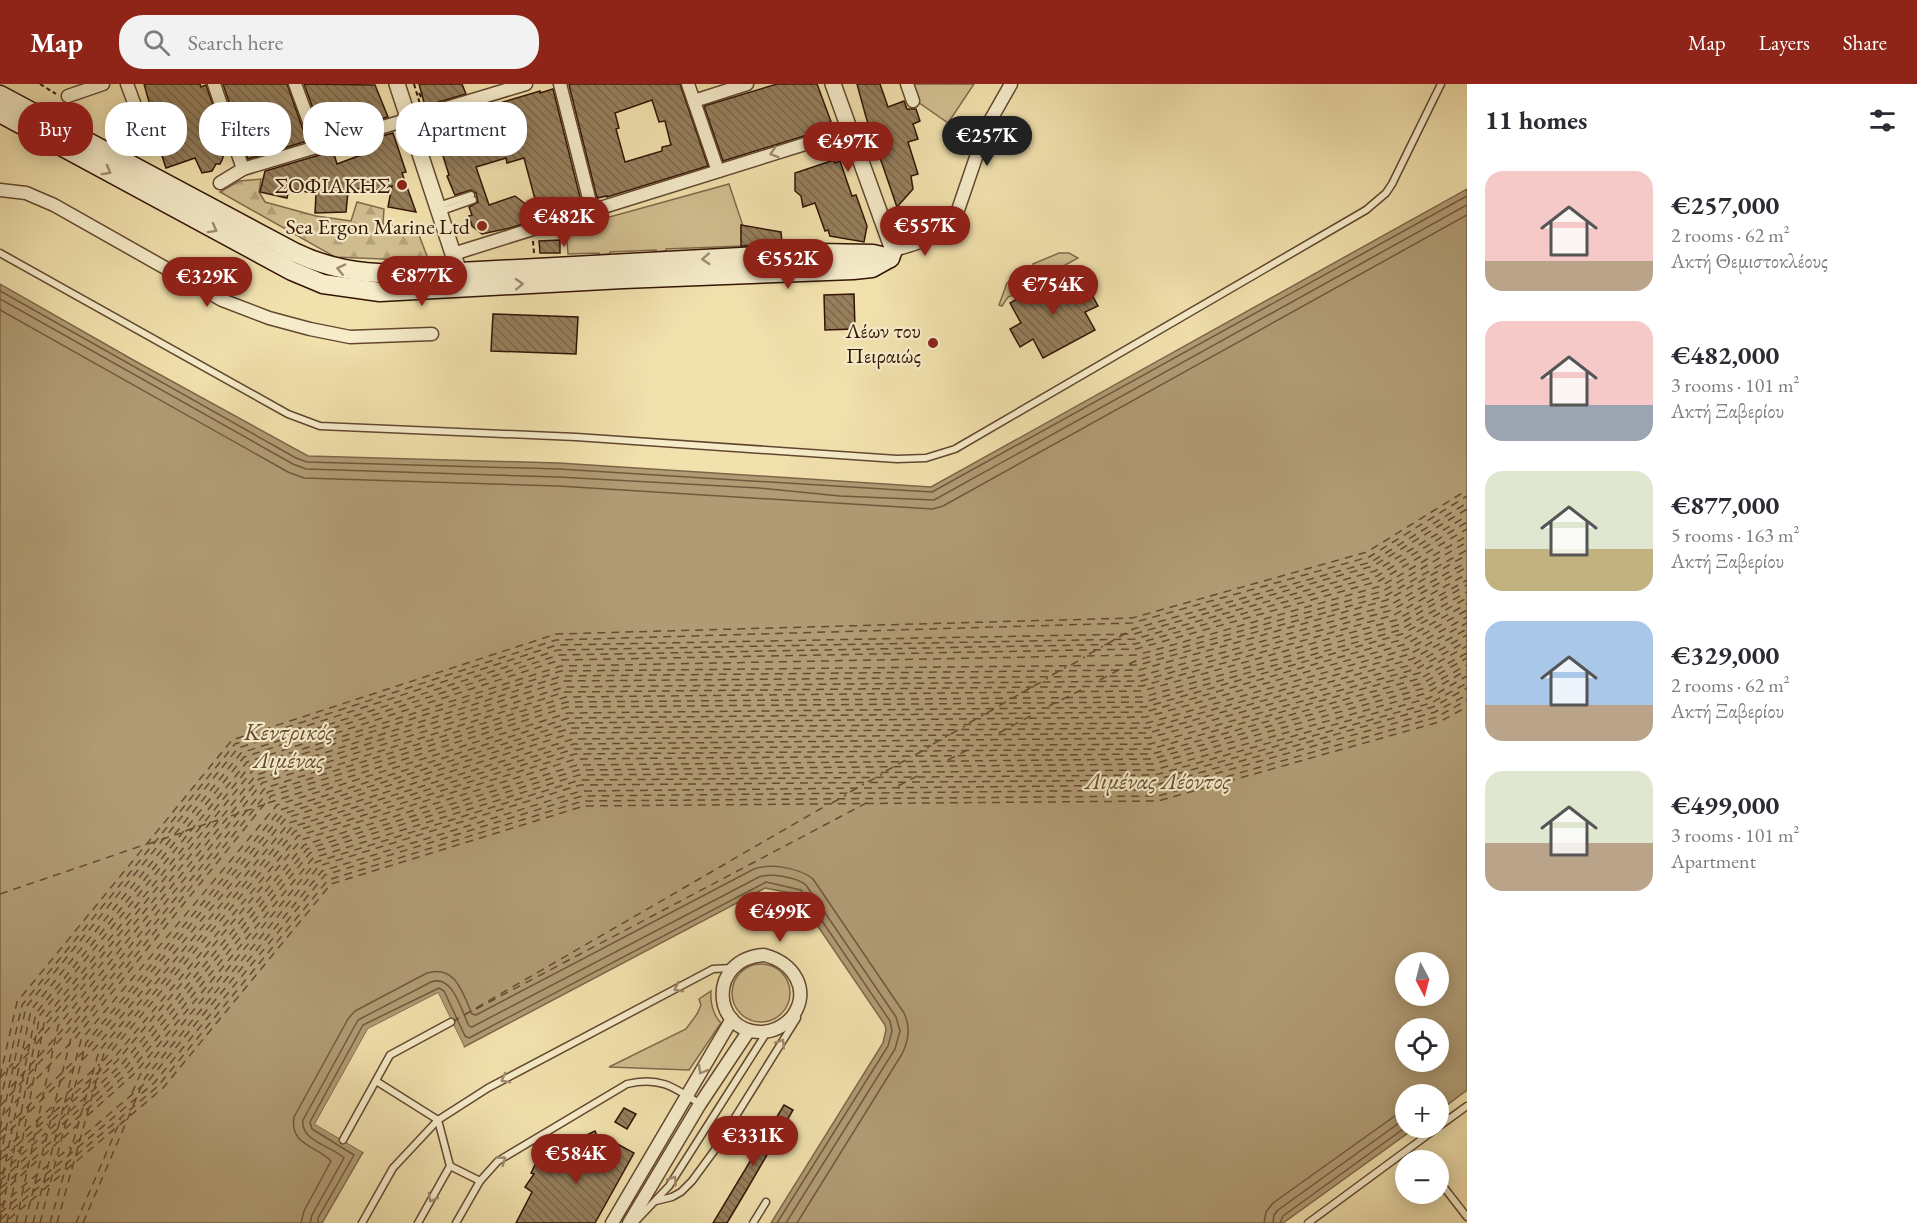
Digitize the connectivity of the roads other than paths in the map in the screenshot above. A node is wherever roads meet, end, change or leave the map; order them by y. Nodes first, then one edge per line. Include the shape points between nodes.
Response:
1 (103, 84) edge
2 (127, 84) edge
3 (214, 84) edge
4 (295, 84) edge
5 (397, 84) edge
6 (526, 84) edge
7 (560, 84) edge
8 (688, 84) edge
9 (747, 84) edge
10 (833, 84) edge
11 (907, 84) edge
12 (1011, 84) edge
13 (1441, 84) edge
14 (500, 88) edge
15 (68, 96) road end
16 (1, 101) edge
17 (694, 101) junction
18 (913, 101) dead end
19 (134, 102) edge
20 (403, 102) edge
21 (459, 102) edge
22 (303, 106) edge
23 (850, 130) junction
24 (303, 151) edge
25 (421, 156) edge
26 (243, 169) junction
27 (718, 171) junction
28 (220, 183) dead end
29 (0, 190) edge
30 (472, 198) dead end
31 (438, 209) junction
32 (592, 210) junction
33 (0, 253) edge
34 (453, 254) junction
35 (891, 254) junction
36 (460, 279) junction
37 (432, 334) dead end
38 (732, 968) junction
39 (800, 998) junction
40 (732, 1019) junction
41 (451, 1022) dead end
42 (748, 1032) junction
43 (767, 1032) junction
44 (376, 1081) junction
45 (687, 1095) junction
46 (700, 1104) junction
47 (1467, 1106) edge
48 (438, 1120) junction
49 (1449, 1120) edge
50 (1424, 1138) edge
51 (343, 1140) dead end
52 (450, 1166) junction
53 (480, 1180) junction
54 (1449, 1194) edge
55 (656, 1201) junction
56 (766, 1202) dead end
57 (1456, 1203) junction
58 (1467, 1210) edge
59 (1467, 1217) edge
60 (362, 1223) edge
61 (418, 1223) edge
62 (456, 1223) edge
63 (612, 1223) edge
64 (631, 1223) edge
65 (753, 1223) edge
66 (1308, 1223) edge

1 - 15 street
2 - 19 street
3 - 26 street
4 - 22 street
5 - 20 street
6 - 14 street
7 - 32 street
8 - 17 street
9 - 17 street
10 - 23 street
11 - 18 street
12 - 35 street via 986,128 953,219 934,236
13 - 33 lane via 1392,184 1366,210 955,449 926,458 320,426 288,414
14 - 21 street
16 - 36 main road via 311,260 341,270
17 - 27 street
23 -> 27 street
23 - 35 street
24 - 26 street
25 - 31 street
26 - 28 street
27 - 32 street
29 - 37 street via 26,193 46,201 222,300 269,318 350,337
30 - 31 lane
31 - 34 street
32 - 34 street
34 - 36 street
35 -> 36 main road via 818,253 535,268
36 -> 35 main road via 853,270 872,268
38 - 39 street via 752,956 775,957 795,975
38 - 40 street via 722,992
38 -> 48 lane via 713,969 488,1088
39 - 43 street via 787,1023
55 -> 39 lane via 681,1192 702,1168 795,1020
40 - 42 street
40 -> 45 street
41 - 44 lane via 390,1055
42 - 43 street
42 - 46 street
55 -> 43 lane
44 - 48 lane
44 - 51 lane
45 - 46 lane
53 -> 45 lane via 498,1161 627,1084 658,1081
45 - 63 street
46 - 64 street
47 - 49 lane
48 - 52 lane
48 - 60 lane via 393,1168
50 - 66 lane
52 - 53 lane
52 -> 61 lane
53 - 62 lane
54 - 57 lane
55 - 64 lane
56 - 65 lane
57 - 58 lane
57 - 59 lane

